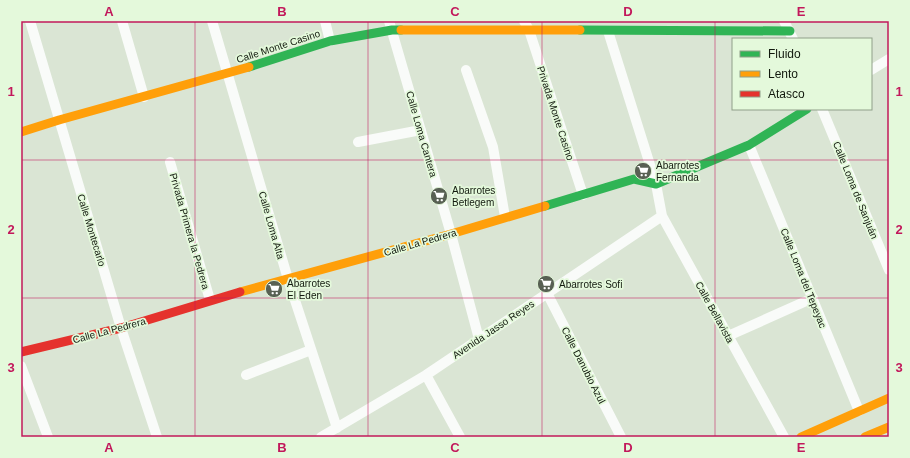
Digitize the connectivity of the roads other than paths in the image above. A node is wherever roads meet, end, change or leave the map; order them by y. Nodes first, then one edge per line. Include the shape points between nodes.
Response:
1 (30, 21) edge
2 (122, 21) edge
3 (212, 21) edge
4 (325, 21) edge
5 (524, 21) edge
6 (642, 21) edge
7 (784, 21) edge
8 (391, 25) edge
9 (529, 30) junction
10 (608, 31) junction
11 (645, 32) junction
12 (791, 35) edge
13 (330, 41) junction
14 (889, 59) edge
15 (872, 69) edge
16 (466, 70) dead end
17 (228, 73) junction
18 (144, 97) junction
19 (805, 110) edge
20 (822, 110) edge
21 (59, 120) junction
22 (421, 130) junction
23 (21, 132) edge
24 (358, 142) dead end
25 (749, 144) junction
26 (170, 162) dead end
27 (656, 184) junction
28 (582, 195) junction
29 (662, 216) junction
30 (505, 217) junction
31 (451, 234) junction
32 (889, 270) edge
33 (288, 279) junction
34 (547, 293) junction
35 (813, 298) junction
36 (210, 300) junction
37 (121, 328) junction
38 (728, 336) junction
39 (479, 339) junction
40 (311, 350) junction
41 (21, 352) edge
42 (21, 366) edge
43 (246, 375) dead end
44 (426, 375) junction
45 (889, 398) edge
46 (860, 411) junction
47 (889, 427) edge
48 (337, 428) junction
49 (48, 437) edge
50 (157, 437) edge
51 (321, 437) edge
52 (460, 437) edge
53 (621, 437) edge
54 (784, 437) edge
55 (801, 437) edge
56 (865, 437) edge

1 - 21 street, Calle Montecarlo
2 - 18 street
3 - 17 street, Calle Loma Alta
4 - 13 street
5 - 9 street, Privada Monte Casino
6 - 11 street
7 - 12 street
8 - 9 street, Calle Monte Casino
8 - 13 street, Calle Monte Casino
8 - 22 street, Calle Loma Cantera
9 - 10 street, Calle Monte Casino
9 - 28 street, Privada Monte Casino
10 - 11 street, Calle Monte Casino
10 - 27 street
11 - 12 street, Calle Monte Casino
13 - 17 street, Calle Monte Casino
14 - 15 street
16 - 30 street via 493,147
17 - 18 street, Calle Monte Casino
17 - 33 street, Calle Loma Alta
18 - 21 street, Calle Monte Casino
19 - 25 street
20 - 32 street, Calle Loma de Sanjuán
21 - 23 street, Calle Monte Casino
21 - 37 street, Calle Montecarlo
22 - 24 street
22 - 31 street, Calle Loma Cantera
25 - 27 street
25 - 35 street, Calle Loma del Tepeyac
26 - 36 street, Privada Primera la Pedrera
27 - 28 street, Calle La Pedrera via 634,179
27 - 29 street, Calle Bellavista
28 - 30 street, Calle La Pedrera
29 - 34 street, Avenida Jasso Reyes
29 - 38 street, Calle Bellavista
30 - 31 street, Calle La Pedrera
31 - 33 street, Calle La Pedrera
31 - 39 street, Calle Loma Cantera
33 - 36 street, Calle La Pedrera
33 - 40 street, Calle Loma Alta
34 - 39 street, Avenida Jasso Reyes
34 - 53 street, Calle Danubio Azul
35 - 38 street
35 - 46 street, Calle Loma del Tepeyac
36 - 37 street, Calle La Pedrera
37 - 41 street, Calle La Pedrera
37 - 50 street, Calle Montecarlo
38 - 54 street, Calle Bellavista
39 - 44 street, Avenida Jasso Reyes
40 - 43 street
40 - 48 street, Calle Loma Alta
42 - 49 street
44 - 48 street, Avenida Jasso Reyes
44 - 52 street
45 - 46 street
46 - 55 street
47 - 56 street
48 - 51 street, Avenida Jasso Reyes

